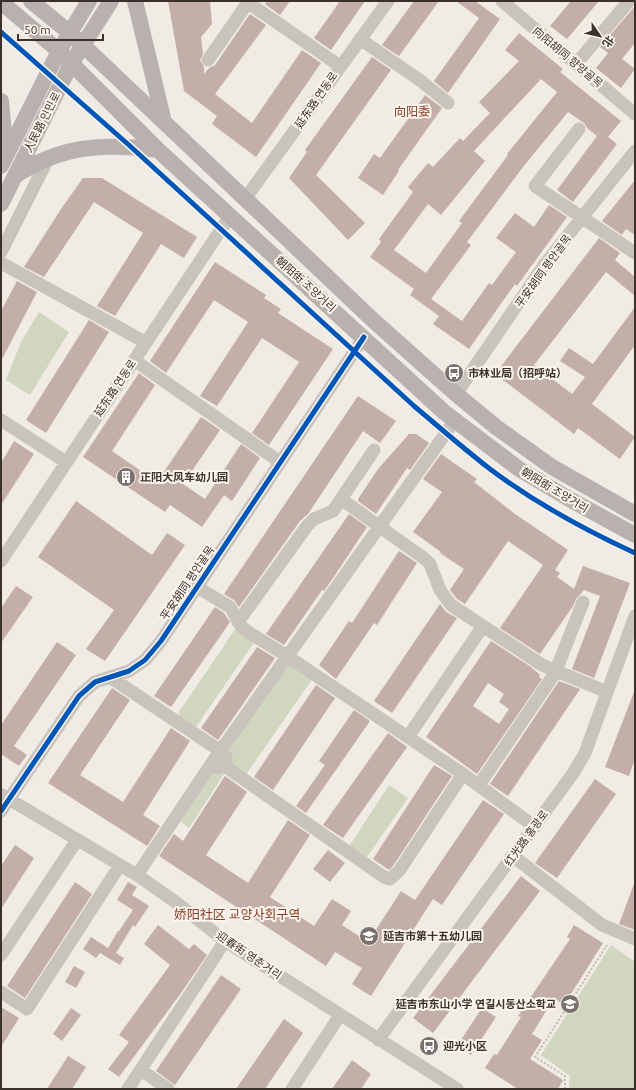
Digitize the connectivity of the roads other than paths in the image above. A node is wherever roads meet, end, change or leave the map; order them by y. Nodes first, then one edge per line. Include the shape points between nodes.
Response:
1 (31, 1) edge
2 (89, 1) edge
3 (111, 1) edge
4 (135, 1) edge
5 (388, 1) edge
6 (502, 1) edge
7 (629, 1) edge
8 (1, 2) edge
9 (248, 2) edge
10 (70, 33) junction
11 (360, 39) junction
12 (82, 46) junction
13 (59, 51) junction
14 (208, 60) dead end
15 (71, 64) junction
16 (576, 64) junction
17 (340, 66) junction
18 (1, 101) edge
19 (448, 103) dead end
20 (635, 114) edge
21 (164, 122) junction
22 (579, 129) dead end
23 (158, 150) junction
24 (635, 151) edge
25 (49, 157) junction
26 (3, 161) edge
27 (15, 176) junction
28 (245, 199) junction
29 (1, 204) edge
30 (230, 216) junction
31 (582, 219) junction
32 (1, 252) edge
33 (635, 253) edge
34 (1, 263) edge
35 (364, 337) junction
36 (145, 342) junction
37 (134, 360) junction
38 (456, 394) junction
39 (1, 420) edge
40 (455, 420) junction
41 (374, 450) dead end
42 (66, 462) junction
43 (280, 462) junction
44 (341, 499) junction
45 (635, 514) edge
46 (379, 526) junction
47 (635, 535) edge
48 (1, 561) edge
49 (197, 587) junction
50 (583, 602) dead end
51 (635, 616) edge
52 (238, 622) junction
53 (483, 626) junction
54 (287, 656) junction
55 (556, 670) junction
56 (110, 677) junction
57 (607, 692) junction
58 (408, 737) junction
59 (219, 750) junction
60 (209, 767) junction
61 (226, 767) junction
62 (463, 774) junction
63 (479, 785) junction
64 (5, 797) edge
65 (1, 811) edge
66 (535, 827) junction
67 (77, 840) junction
68 (513, 856) junction
69 (120, 865) junction
70 (136, 875) junction
71 (635, 939) edge
72 (225, 941) junction
73 (1, 955) edge
74 (1, 992) edge
75 (340, 1015) junction
76 (378, 1040) junction
77 (141, 1070) junction
78 (128, 1089) edge
79 (168, 1089) edge
80 (292, 1089) edge
81 (457, 1089) edge

1 - 10 main road, 朝阳街 조양거리
2 - 10 main road, 人民路 인민로
3 - 12 main road, 人民路 인민로
4 - 21 main road
5 - 11 street, 延东路 연동로
6 - 16 street, 向阳胡同 향양골목
7 - 16 street
8 - 13 main road, 朝阳街 조양거리
9 - 14 street
9 - 17 street
10 - 12 main road, 朝阳街 조양거리
10 - 13 main road, 人民路 인민로
11 - 17 street, 延东路 연동로
11 - 19 street
12 - 15 main road, 人民路 인민로
12 - 21 main road, 朝阳街 조양거리
13 - 15 main road, 朝阳街 조양거리
13 - 26 main road, 人民路 인민로
15 - 23 main road, 朝阳街 조양거리
15 - 27 main road, 人民路 인민로
16 - 20 street, 向阳胡同 향양골목
17 - 28 street, 延东路 연동로
18 - 26 main road
21 - 28 main road, 朝阳街 조양거리
22 - 31 street via 535,186
23 - 25 main road via 102,145
23 - 30 main road, 朝阳街 조양거리
24 - 31 street, 平安胡同 평안골목
25 - 27 main road
25 - 32 street
27 - 29 main road, 人民路 인민로
28 - 38 main road, 朝阳街 조양거리 via 375,322
30 - 35 main road, 朝阳街 조양거리
30 - 36 street, 延东路 연동로
31 - 33 street
31 - 38 street, 平安胡同 평안골목 via 545,264
34 - 36 street
35 - 40 main road, 朝阳街 조양거리
35 - 43 street, 平安胡同 평안골목
36 - 37 street, 延东路 연동로
37 - 42 street, 延东路 연동로
37 - 43 street
38 - 45 main road, 朝阳街 조양거리 via 507,436 552,467
39 - 42 street
40 - 46 street
40 - 47 main road, 朝阳街 조양거리 via 519,469
41 - 44 street
42 - 48 street, 延东路 연동로
43 - 49 street, 平安胡同 평안골목
44 - 46 street
44 - 52 street via 332,511 314,519 307,526
46 - 53 street via 426,559 445,598 451,605
46 - 54 street
49 - 52 street via 230,608
49 - 56 street, 平安胡同 평안골목 via 161,641 145,660 129,670
50 - 55 street
51 - 57 street, 红光路 홍광로
52 - 54 street via 248,632
53 - 55 street via 542,665
53 - 58 street
54 - 58 street
54 - 59 street
55 - 57 street
55 - 63 street
56 - 59 street
56 - 64 street, 平安胡同 평안골목 via 95,682 79,696
57 - 66 street, 红光路 홍광로 via 585,753
58 - 62 street
59 - 60 street
59 - 61 street via 226,756
60 - 61 street
60 - 70 street
61 - 62 street via 390,879 399,871
62 - 63 street
63 - 66 street
64 - 65 street, 平安胡同 평안골목
64 - 67 street, 迎春街 영춘거리
66 - 68 street, 红光路 홍광로
67 - 69 street, 迎春街 영춘거리
67 - 73 street
68 - 71 street via 596,921
68 - 76 street, 红光路 홍광로
69 - 70 street, 迎春街 영춘거리
69 - 74 street via 27,1009
70 - 72 street, 迎春街 영춘거리
72 - 75 street, 迎春街 영춘거리
72 - 77 street
75 - 76 street, 迎春街 영춘거리
75 - 80 street
76 - 81 street, 迎春街 영춘거리
77 - 78 street
77 - 79 street

